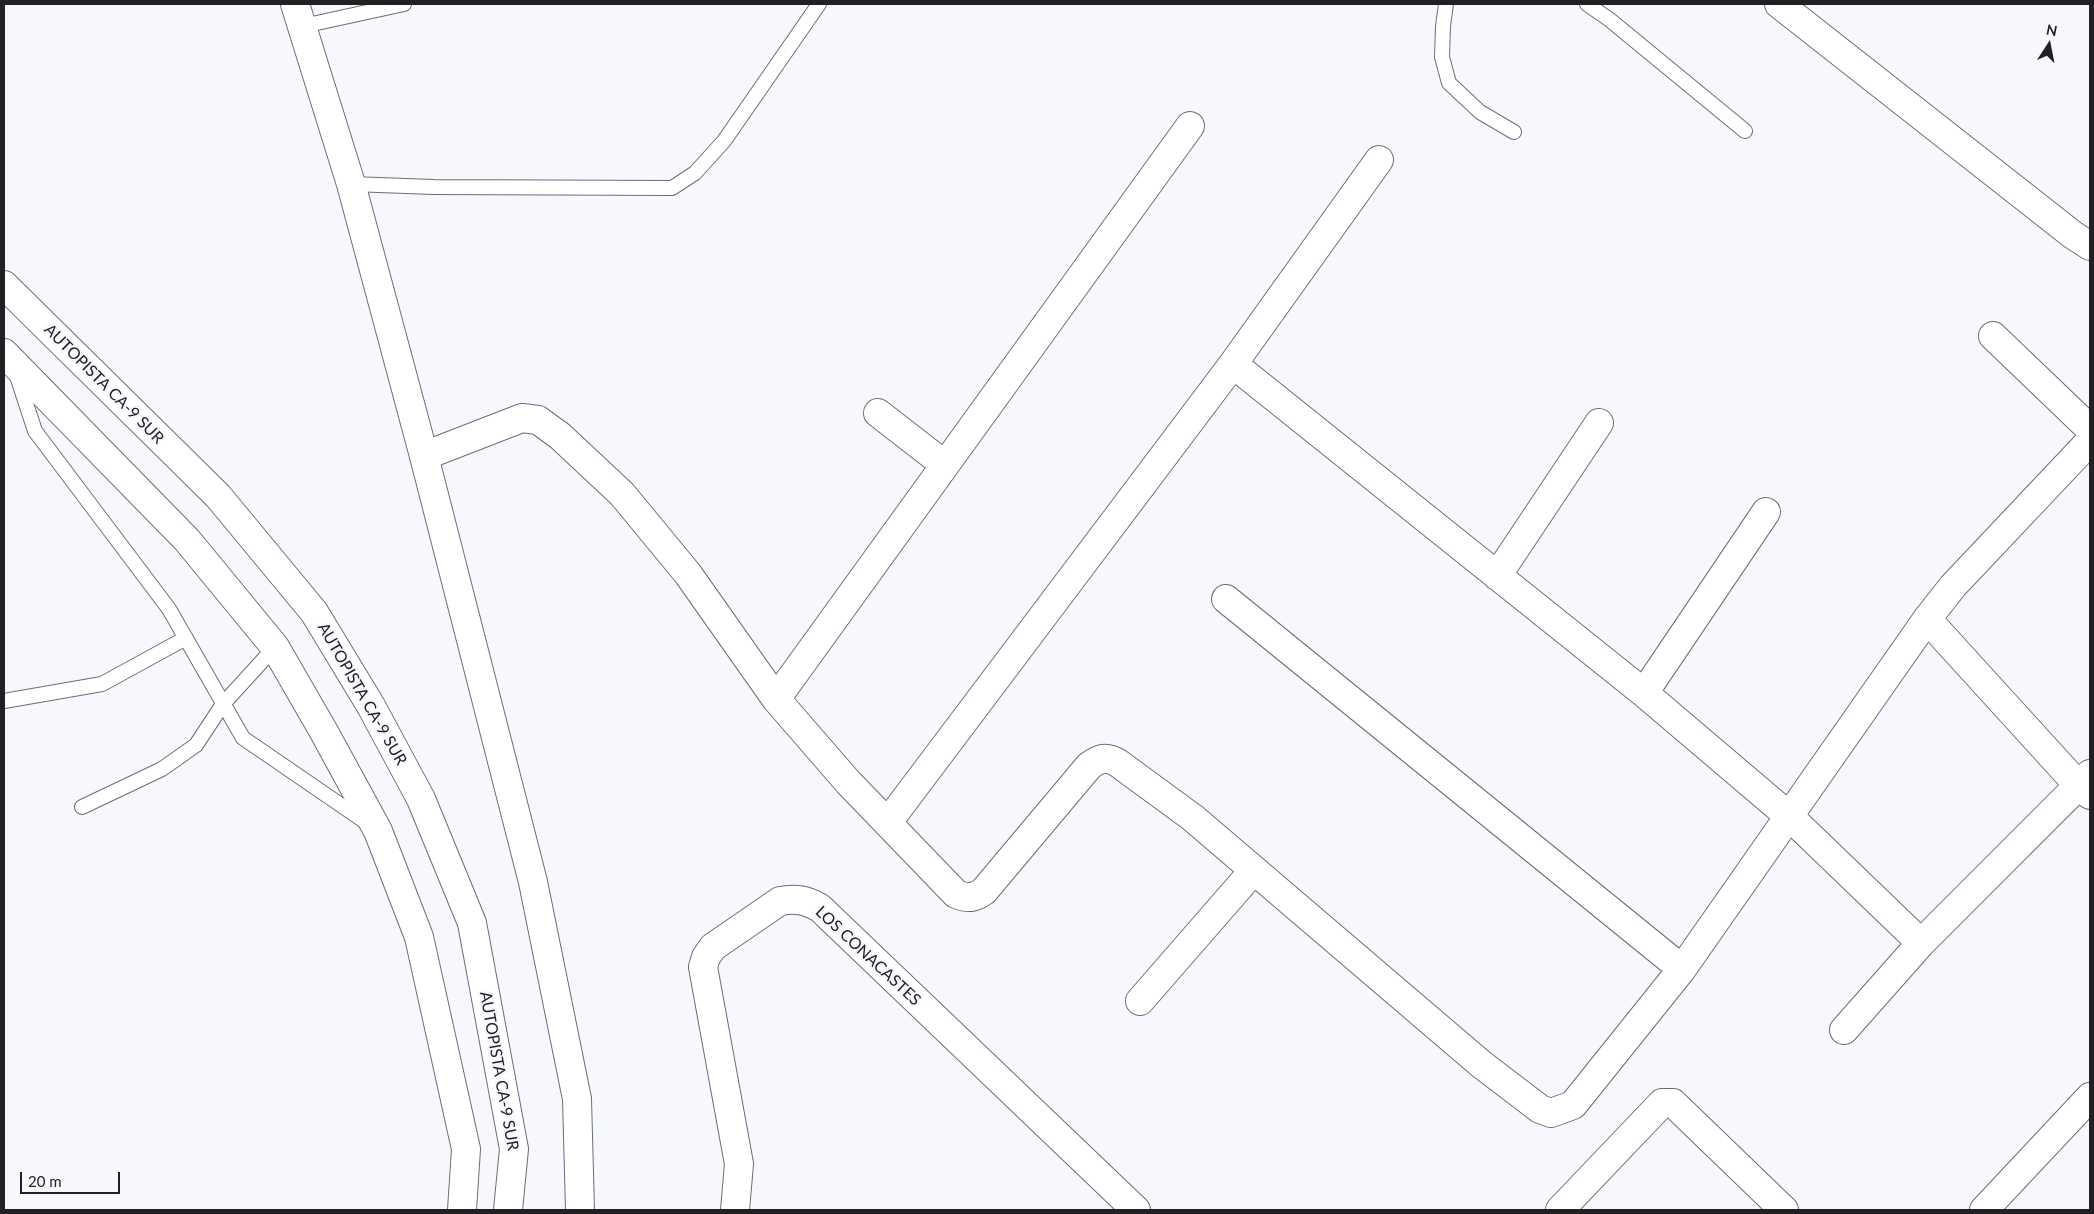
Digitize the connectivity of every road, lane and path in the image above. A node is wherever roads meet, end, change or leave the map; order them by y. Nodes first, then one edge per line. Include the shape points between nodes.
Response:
1 (404, 4) edge
2 (819, 4) edge
3 (1446, 4) edge
4 (1587, 4) edge
5 (1779, 4) edge
6 (299, 15) edge
7 (1190, 126) dead end
8 (1745, 131) dead end
9 (1514, 132) dead end
10 (1379, 160) dead end
11 (351, 184) junction
12 (2090, 246) edge
13 (4, 285) edge
14 (1994, 336) dead end
15 (8, 357) edge
16 (1233, 364) junction
17 (878, 413) dead end
18 (1599, 423) dead end
19 (2090, 429) edge
20 (2090, 441) edge
21 (424, 456) junction
22 (945, 465) junction
23 (1766, 512) dead end
24 (1497, 576) junction
25 (1226, 599) dead end
26 (1927, 619) junction
27 (186, 638) junction
28 (275, 647) junction
29 (1644, 693) junction
30 (776, 699) junction
31 (4, 701) edge
32 (223, 704) junction
33 (2087, 785) edge
34 (82, 806) dead end
35 (1790, 817) junction
36 (888, 822) junction
37 (378, 831) junction
38 (1254, 870) junction
39 (1922, 943) junction
40 (1682, 969) junction
41 (1140, 1002) dead end
42 (1844, 1030) dead end
43 (2090, 1097) edge
44 (462, 1210) edge
45 (508, 1210) edge
46 (580, 1210) edge
47 (735, 1210) edge
48 (1136, 1210) edge
49 (1560, 1210) edge
50 (1784, 1210) edge
51 (1984, 1210) edge

1 - 6 lane
2 - 11 lane via 724,141 695,173 672,188
3 - 9 lane via 1442,56 1449,83 1480,112
4 - 8 lane
5 - 12 main road
6 - 11 main road
7 - 22 main road
10 - 16 main road
11 - 21 main road
13 - 45 main road, AUTOPISTA CA-9 SUR via 218,496 314,612 376,715 421,799 472,923 514,1149
14 - 19 main road
15 - 27 lane via 35,432 169,609
15 - 28 main road via 187,540
16 - 24 main road
16 - 36 main road
17 - 22 main road
18 - 24 main road
20 - 26 main road via 1953,586
21 - 30 main road via 522,418 538,420 560,436 622,494 688,574
21 - 46 main road via 534,882 577,1099
22 - 30 main road
23 - 29 main road
24 - 29 main road
25 - 40 main road
26 - 33 main road
26 - 35 main road
27 - 31 lane via 102,684
27 - 32 lane
28 - 32 lane
28 - 37 main road
29 - 35 main road
30 - 36 main road via 848,782
32 - 34 lane via 196,745 162,769
32 - 37 lane via 243,738
33 - 39 main road
35 - 39 main road
35 - 40 main road
36 - 38 main road via 956,894 974,897 984,891 1089,766 1098,759 1108,758 1193,818
37 - 44 main road via 419,937 466,1149
38 - 40 main road via 1481,1064 1540,1109 1551,1113 1573,1105
38 - 41 main road
39 - 42 main road
43 - 51 main road
47 - 48 main road, LOS CONACASTES via 739,1164 703,967 714,947 780,901 792,899 807,901 820,908
49 - 50 main road via 1662,1103 1667,1102 1672,1103

